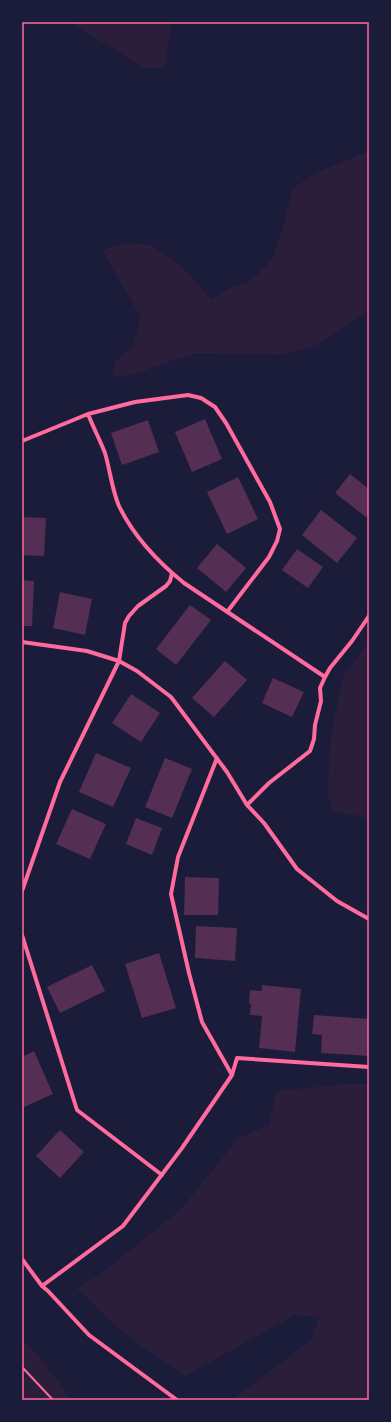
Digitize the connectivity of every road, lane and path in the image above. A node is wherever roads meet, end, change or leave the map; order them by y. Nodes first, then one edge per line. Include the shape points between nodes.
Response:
1 (88, 414) junction
2 (22, 441) edge
3 (172, 573) junction
4 (227, 612) junction
5 (369, 616) edge
6 (22, 642) edge
7 (119, 661) junction
8 (325, 677) junction
9 (217, 758) junction
10 (247, 805) junction
11 (22, 891) edge
12 (369, 919) edge
13 (22, 935) edge
14 (369, 1067) edge
15 (232, 1075) junction
16 (162, 1175) junction
17 (22, 1259) edge
18 (42, 1286) junction
19 (22, 1367) edge
20 (53, 1400) edge
21 (178, 1400) edge

1 - 2 street
1 - 3 street via 104,452 119,505 149,551
1 - 4 street via 135,402 188,395 201,398 215,407 270,502 280,529 269,557
3 - 4 street
3 - 7 street via 166,586 128,616
4 - 8 street
5 - 8 street
6 - 7 street via 87,651
7 - 9 street via 137,671 171,697
7 - 11 street via 60,782
8 - 10 street via 320,688 321,701 310,751 269,783
9 - 10 street
9 - 15 street via 178,857 171,894 202,1022
10 - 12 street via 264,823 297,869 337,901
13 - 16 street via 78,1110
14 - 15 street via 237,1058
15 - 16 street
16 - 18 street via 123,1226
17 - 18 street
18 - 21 street via 89,1335
19 - 20 path

